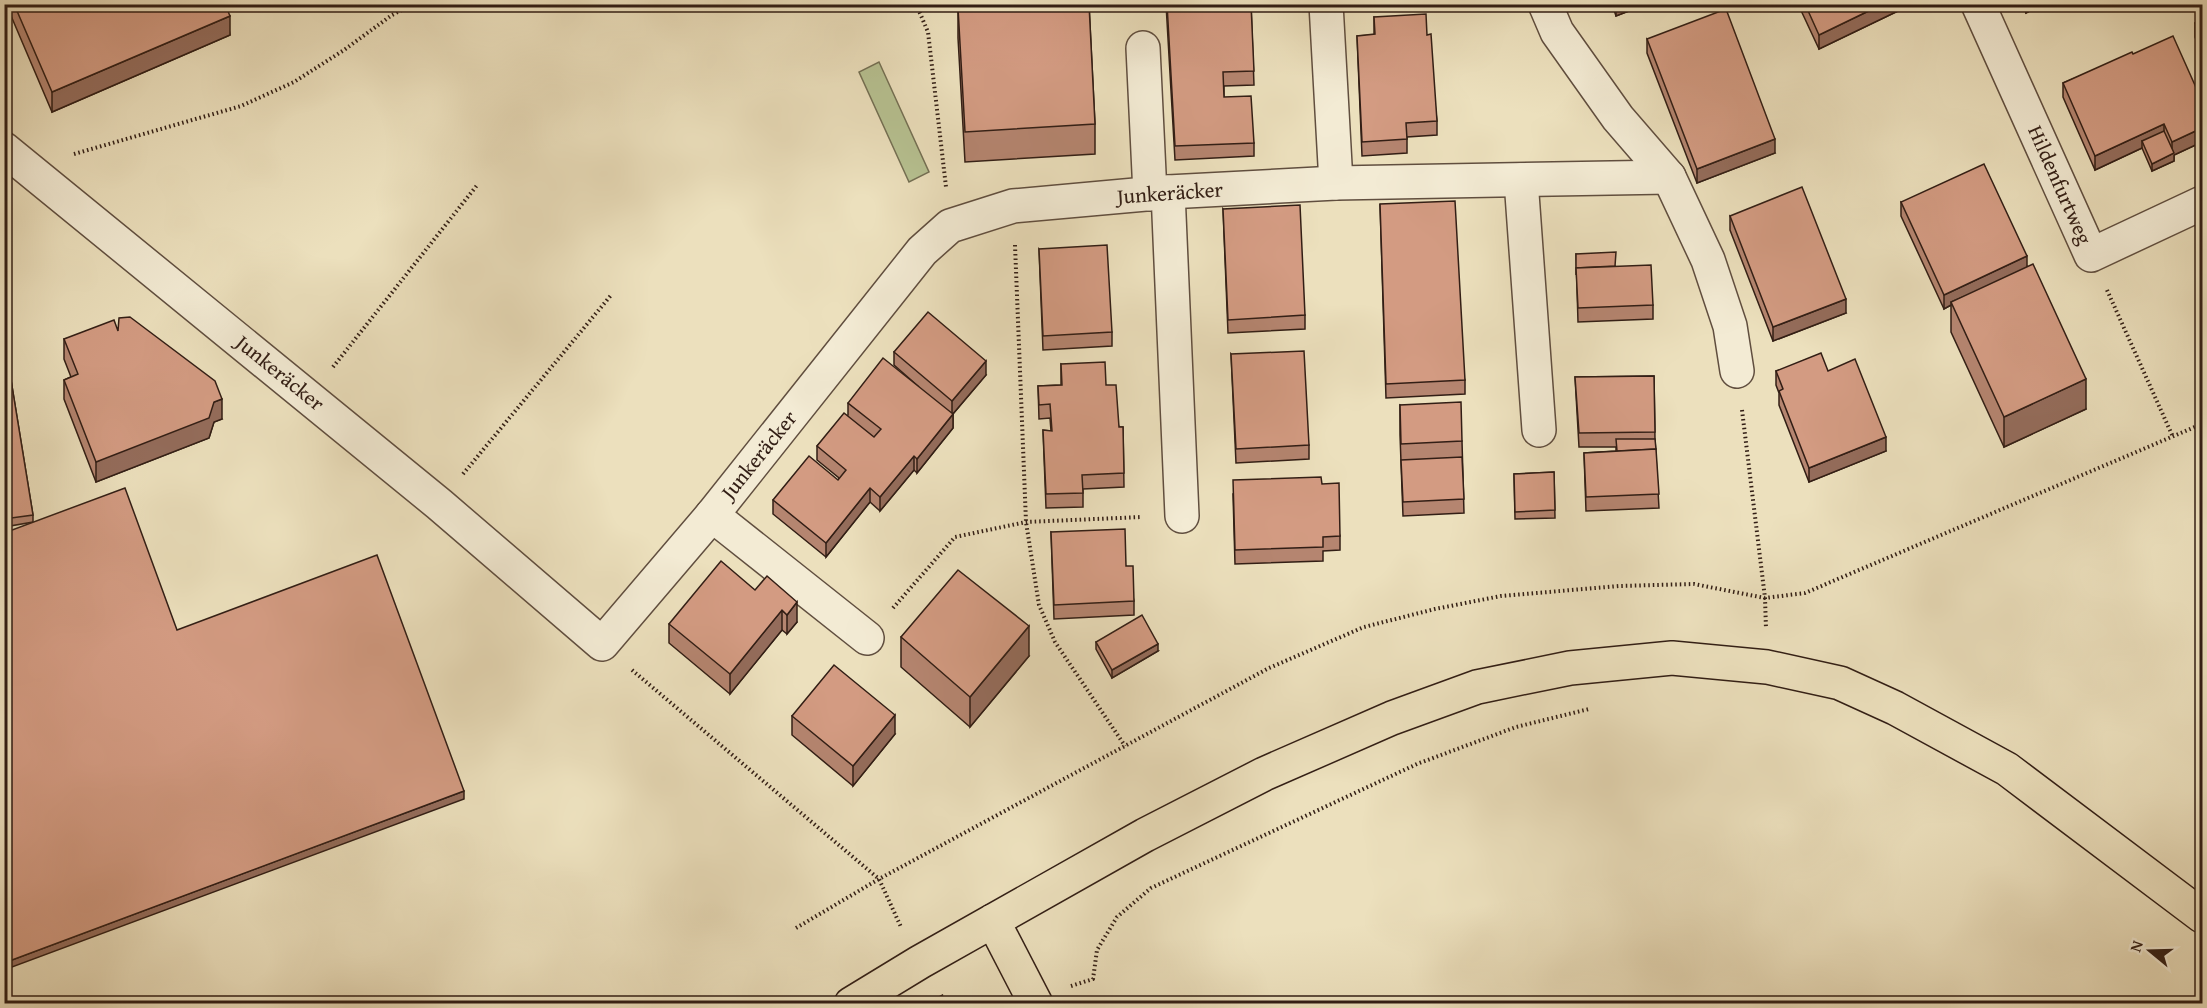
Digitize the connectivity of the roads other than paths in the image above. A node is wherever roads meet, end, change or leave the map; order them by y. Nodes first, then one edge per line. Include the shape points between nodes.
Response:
1 (1326, 4) edge
2 (1545, 4) edge
3 (1978, 4) edge
4 (1143, 48) dead end
5 (16, 158) edge
6 (1669, 177) junction
7 (1521, 180) junction
8 (1336, 183) junction
9 (1159, 193) junction
10 (2202, 203) edge
11 (1737, 371) road end
12 (1539, 430) dead end
13 (712, 515) junction
14 (1182, 516) road end
15 (867, 638) road end
16 (2202, 916) edge
17 (993, 921) junction
18 (851, 1004) edge
19 (1036, 1004) edge

1 - 8 street
2 - 6 street via 1557,32 1618,118
3 - 10 street, Hildenfurtweg via 2091,255
4 - 9 street
5 - 13 street, Junkeräcker via 439,504 602,644
6 - 7 street, Junkeräcker
6 - 11 street via 1708,260 1730,326
7 - 8 street, Junkeräcker
7 - 12 street
8 - 9 street, Junkeräcker
9 - 13 street, Junkeräcker via 1013,206 950,226 922,251
9 - 14 street
13 - 15 street
16 - 17 main road via 2007,769 1894,708 1840,682 1767,667 1672,658 1570,668 1477,687 1392,718 1264,774 1145,835
17 - 18 main road
17 - 19 main road

